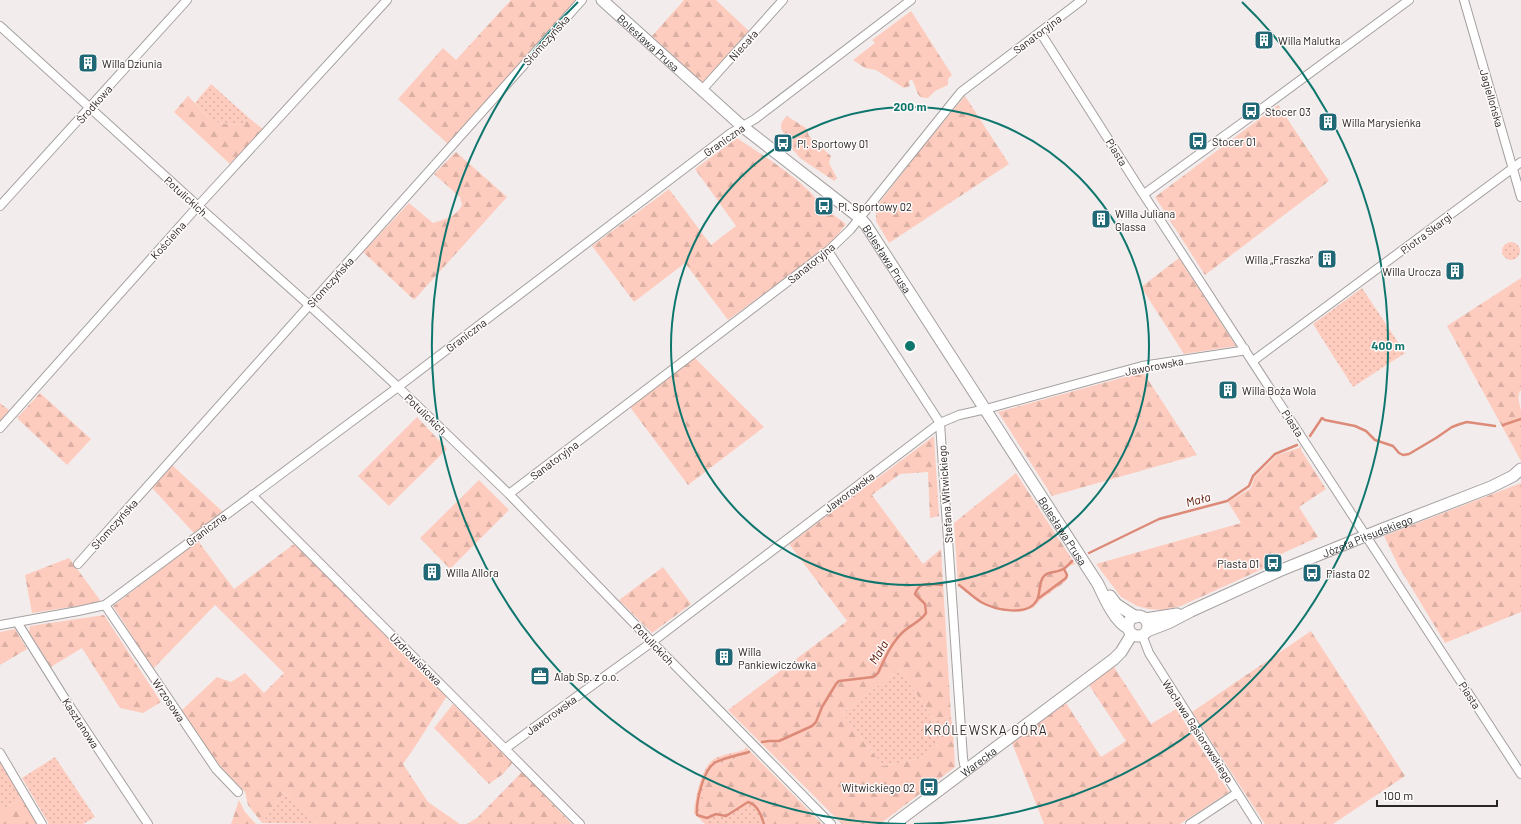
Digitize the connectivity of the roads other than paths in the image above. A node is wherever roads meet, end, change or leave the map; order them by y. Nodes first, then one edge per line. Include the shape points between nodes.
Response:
1 (188, 0) edge
2 (387, 0) edge
3 (582, 0) edge
4 (602, 0) edge
5 (783, 0) edge
6 (911, 0) edge
7 (1082, 0) edge
8 (1409, 0) edge
9 (1464, 0) edge
10 (0, 26) edge
11 (1040, 32) junction
12 (702, 90) junction
13 (90, 108) junction
14 (743, 127) junction
15 (1521, 162) edge
16 (1513, 168) junction
17 (1144, 194) junction
18 (1521, 197) edge
19 (0, 206) edge
20 (198, 206) junction
21 (860, 218) junction
22 (828, 251) junction
23 (309, 306) junction
24 (1245, 349) junction
25 (1253, 361) junction
26 (398, 387) junction
27 (986, 410) junction
28 (940, 423) junction
29 (0, 428) edge
30 (1521, 469) edge
31 (509, 494) junction
32 (252, 495) junction
33 (1367, 536) junction
34 (78, 564) dead end
35 (1098, 584) junction
36 (105, 605) junction
37 (1191, 611) junction
38 (1140, 618) junction
39 (17, 622) junction
40 (0, 625) edge
41 (1137, 632) junction
42 (652, 642) junction
43 (506, 748) junction
44 (0, 753) edge
45 (967, 769) junction
46 (1521, 774) edge
47 (238, 792) dead end
48 (1238, 793) junction
49 (42, 824) edge
50 (148, 824) edge
51 (580, 824) edge
52 (831, 824) edge
53 (894, 824) edge
54 (1190, 824) edge
55 (1257, 824) edge

1 - 13 street, Środkowa
2 - 20 street, Kościelna
3 - 23 street, Słomczyńska
4 - 12 street, Bolesława Prusa
5 - 12 street, Niecała
6 - 14 street, Graniczna
7 - 11 street, Sanatoryjna
8 - 17 street
9 - 16 street, Jagiellońska
10 - 13 street, Potulickich
11 - 17 street, Piasta
11 - 21 street, Sanatoryjna via 961,92
12 - 14 street, Bolesława Prusa
13 - 19 street, Środkowa
13 - 20 street, Potulickich
14 - 21 street, Bolesława Prusa
14 - 26 street, Graniczna via 731,133
15 - 16 street, Piotra Skargi
16 - 18 street, Jagiellońska
16 - 25 street, Piotra Skargi
17 - 24 street, Piasta
20 - 23 street, Potulickich
20 - 29 street, Kościelna
21 - 22 street, Sanatoryjna
21 - 27 street, Bolesława Prusa
22 - 28 street, Stefana Witwickiego
22 - 31 street, Sanatoryjna
23 - 26 street, Potulickich
23 - 34 street, Słomczyńska
24 - 25 street, Piasta
24 - 27 street, Jaworowska via 1142,366
25 - 33 street, Piasta
26 - 31 street, Potulickich
26 - 32 street, Graniczna
27 - 28 street, Jaworowska via 959,415
27 - 35 street, Bolesława Prusa
28 - 42 street, Jaworowska
28 - 45 street, Stefana Witwickiego via 963,758
30 - 33 street, Józefa Piłsudskiego via 1491,487
31 - 42 street, Potulickich
32 - 36 street, Graniczna
32 - 43 street, Uzdrowiskowa
33 - 37 street, Józefa Piłsudskiego via 1279,571
33 - 46 street, Piasta
35 - 38 street, Bolesława Prusa via 1116,604
35 - 41 street, Bolesława Prusa via 1120,622
36 - 39 street, Graniczna
36 - 47 street, Wrzosowa via 216,769
37 - 38 street, Józefa Piłsudskiego
37 - 41 street, Józefa Piłsudskiego
38 - 41 street, Warecka via 1130,621
38 - 41 street via 1148,625
39 - 40 street, Graniczna
39 - 50 street, Kasztanowa
41 - 45 street, Warecka via 1114,659
41 - 48 street, Wacława Gąsiorowskiego via 1148,654
42 - 43 street, Jaworowska
42 - 52 street, Potulickich
43 - 51 street, Uzdrowiskowa
44 - 49 street
45 - 53 street, Warecka
48 - 54 street
48 - 55 street, Wacława Gąsiorowskiego

